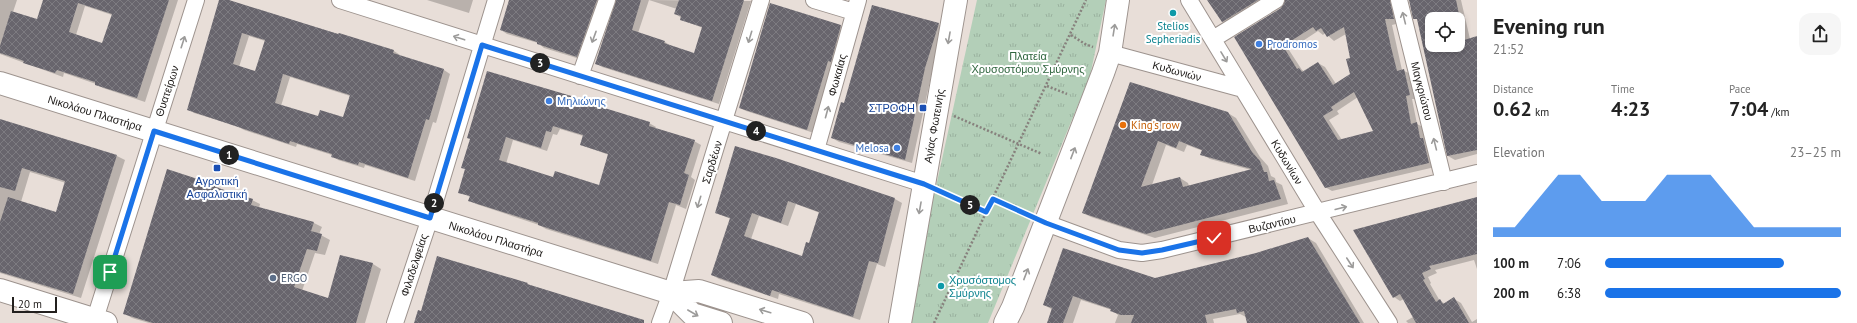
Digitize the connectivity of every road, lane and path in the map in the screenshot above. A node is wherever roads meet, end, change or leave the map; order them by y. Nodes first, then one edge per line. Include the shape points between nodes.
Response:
1 (196, 0) edge
2 (340, 0) edge
3 (496, 0) edge
4 (606, 0) edge
5 (762, 0) edge
6 (814, 0) edge
7 (956, 0) edge
8 (1086, 0) edge
9 (1118, 0) edge
10 (1189, 0) edge
11 (1276, 0) edge
12 (1399, 0) edge
13 (856, 6) edge
14 (1071, 34) junction
15 (1213, 40) junction
16 (1085, 44) dead end
17 (482, 45) junction
18 (1110, 53) junction
19 (580, 76) junction
20 (0, 83) edge
21 (1047, 86) junction
22 (1243, 89) junction
23 (1067, 94) dead end
24 (937, 108) junction
25 (724, 121) junction
26 (154, 131) junction
27 (1019, 144) junction
28 (816, 150) junction
29 (1042, 154) dead end
30 (1477, 173) edge
31 (1444, 182) junction
32 (924, 184) junction
33 (993, 199) junction
34 (986, 212) junction
35 (1318, 213) junction
36 (430, 218) junction
37 (1046, 223) junction
38 (0, 290) edge
39 (671, 293) junction
40 (100, 321) edge
41 (395, 323) edge
42 (660, 323) edge
43 (721, 323) edge
44 (802, 323) edge
45 (900, 323) edge
46 (934, 323) edge
47 (1005, 323) edge
48 (1388, 323) edge

26 -> 1 street, Θυατείρων
17 -> 2 street
3 - 17 street, Φιλαδελφείας
4 -> 19 street
5 -> 25 street, Σαρδέων
6 - 13 street
7 -> 24 street, Αγίας Φωτεινής
8 - 14 path
18 -> 9 street
10 - 15 street, Κυδωνίων
11 - 15 street
31 -> 12 street, Μαγκριώτου
28 -> 13 street, Φωκαίας
14 - 16 path
14 - 21 path
15 -> 22 street, Κυδωνίων
17 - 19 street
17 - 36 street, Φιλαδελφείας
18 - 22 street, Κυδωνιών
37 -> 18 street
19 - 25 street
20 - 26 street, Νικολάου Πλαστήρα
21 - 23 path
21 - 27 path
22 - 35 street, Κυδωνίων
24 - 27 path
24 - 32 street, Αγίας Φωτεινής
25 - 28 street
25 -> 39 street, Σαρδέων
26 - 36 street, Νικολάου Πλαστήρα
26 - 40 street, Θυατείρων
27 - 29 path
27 - 33 path
28 - 32 street
30 - 31 street, Βυζαντίου
35 -> 31 street, Βυζαντίου
32 - 34 path
32 -> 45 street, Αγίας Φωτεινής
33 - 34 path
33 - 37 path
34 - 46 path
35 - 37 street, Βυζαντίου via 1169,249 1142,253 1119,250
35 -> 48 street, Κυδωνίων
36 - 39 street, Νικολάου Πλαστήρα
36 - 41 street, Φιλαδελφείας
47 -> 37 street
38 - 40 street
39 - 42 street, Σαρδέων
39 -> 43 street, Νικολάου Πλαστήρα via 692,314
44 -> 39 street, Νικολάου Πλαστήρα via 699,291

